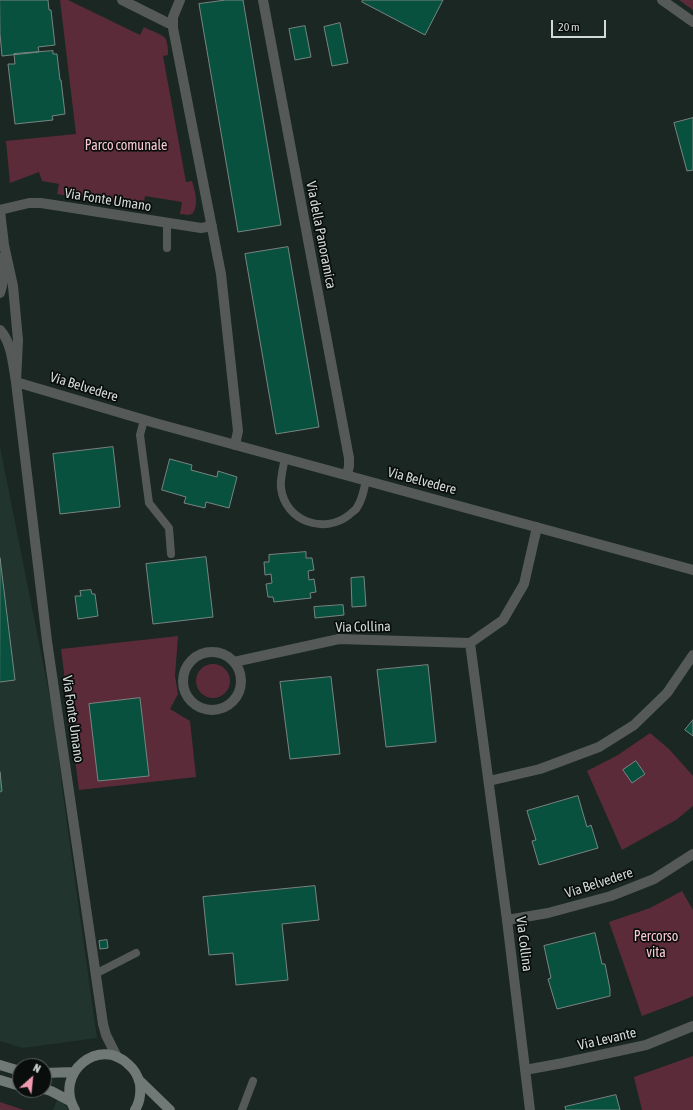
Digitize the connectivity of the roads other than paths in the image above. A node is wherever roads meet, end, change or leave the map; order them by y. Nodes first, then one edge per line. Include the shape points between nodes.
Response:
1 (122, 0) edge
2 (180, 0) edge
3 (262, 0) edge
4 (662, 0) edge
5 (693, 22) edge
6 (173, 23) junction
7 (0, 211) edge
8 (167, 223) junction
9 (212, 226) junction
10 (4, 245) junction
11 (167, 248) dead end
12 (0, 293) edge
13 (0, 330) edge
14 (16, 382) junction
15 (144, 420) junction
16 (235, 444) junction
17 (285, 458) junction
18 (347, 475) junction
19 (366, 480) junction
20 (537, 527) junction
21 (171, 554) dead end
22 (693, 570) edge
23 (470, 643) junction
24 (693, 655) edge
25 (234, 662) junction
26 (489, 781) junction
27 (693, 854) edge
28 (507, 920) junction
29 (136, 953) dead end
30 (96, 973) junction
31 (693, 1026) edge
32 (117, 1057) junction
33 (0, 1065) edge
34 (12, 1069) edge
35 (525, 1070) junction
36 (74, 1072) junction
37 (52, 1073) edge
38 (0, 1080) edge
39 (139, 1080) junction
40 (253, 1081) dead end
41 (12, 1084) edge
42 (52, 1092) edge
43 (72, 1106) edge
44 (135, 1110) edge
45 (170, 1110) edge
46 (242, 1110) edge
47 (530, 1110) edge

1 - 6 street via 168,23
2 - 6 street via 173,16
3 - 18 street, Via della Panoramica via 349,458
4 - 5 street
6 - 9 street
7 - 8 street, Via Fonte Umano via 29,203 41,203
7 - 10 street, Via Fonte Umano
8 - 9 street, Via Fonte Umano via 202,228
8 - 11 lane
9 - 16 street via 221,274 238,431
10 - 12 street, Via Fonte Umano
10 - 14 street, Via Fonte Umano via 13,286 18,340
13 - 14 street, Via Fonte Umano via 5,335 11,351
14 - 15 street, Via Belvedere
14 - 30 street, Via Fonte Umano via 46,635
15 - 16 street, Via Belvedere
15 - 21 lane via 140,435 149,503 169,528
16 - 17 street, Via Belvedere
17 - 18 street, Via Belvedere
17 - 19 lane via 281,488 286,504 297,516 311,524 328,525 343,519 356,509
18 - 19 street, Via Belvedere
19 - 20 street, Via Belvedere
20 - 22 street, Via Belvedere
20 - 23 street via 524,584 503,620
23 - 25 street, Via Collina via 339,640
23 - 26 street, Via Collina
24 - 26 street via 667,693 634,725 599,747 540,769
25 - 25 street via 227,656 209,652 192,660 187,666 183,682 194,704 201,708 216,710 232,702 238,695 242,678
26 - 28 street, Via Collina
27 - 28 street, Via Belvedere via 654,879 611,896 548,913
28 - 35 street, Via Collina
29 - 30 lane
30 - 32 street, Via Fonte Umano via 103,1024
31 - 35 street, Via Levante via 646,1045
32 - 36 main road via 93,1056 79,1065
32 - 39 main road via 127,1062
33 - 34 main road
35 - 47 street, Via Collina
36 - 37 main road
36 - 43 main road via 69,1086
38 - 41 main road
39 - 44 main road via 140,1094
39 - 45 main road
40 - 46 lane
42 - 43 main road

